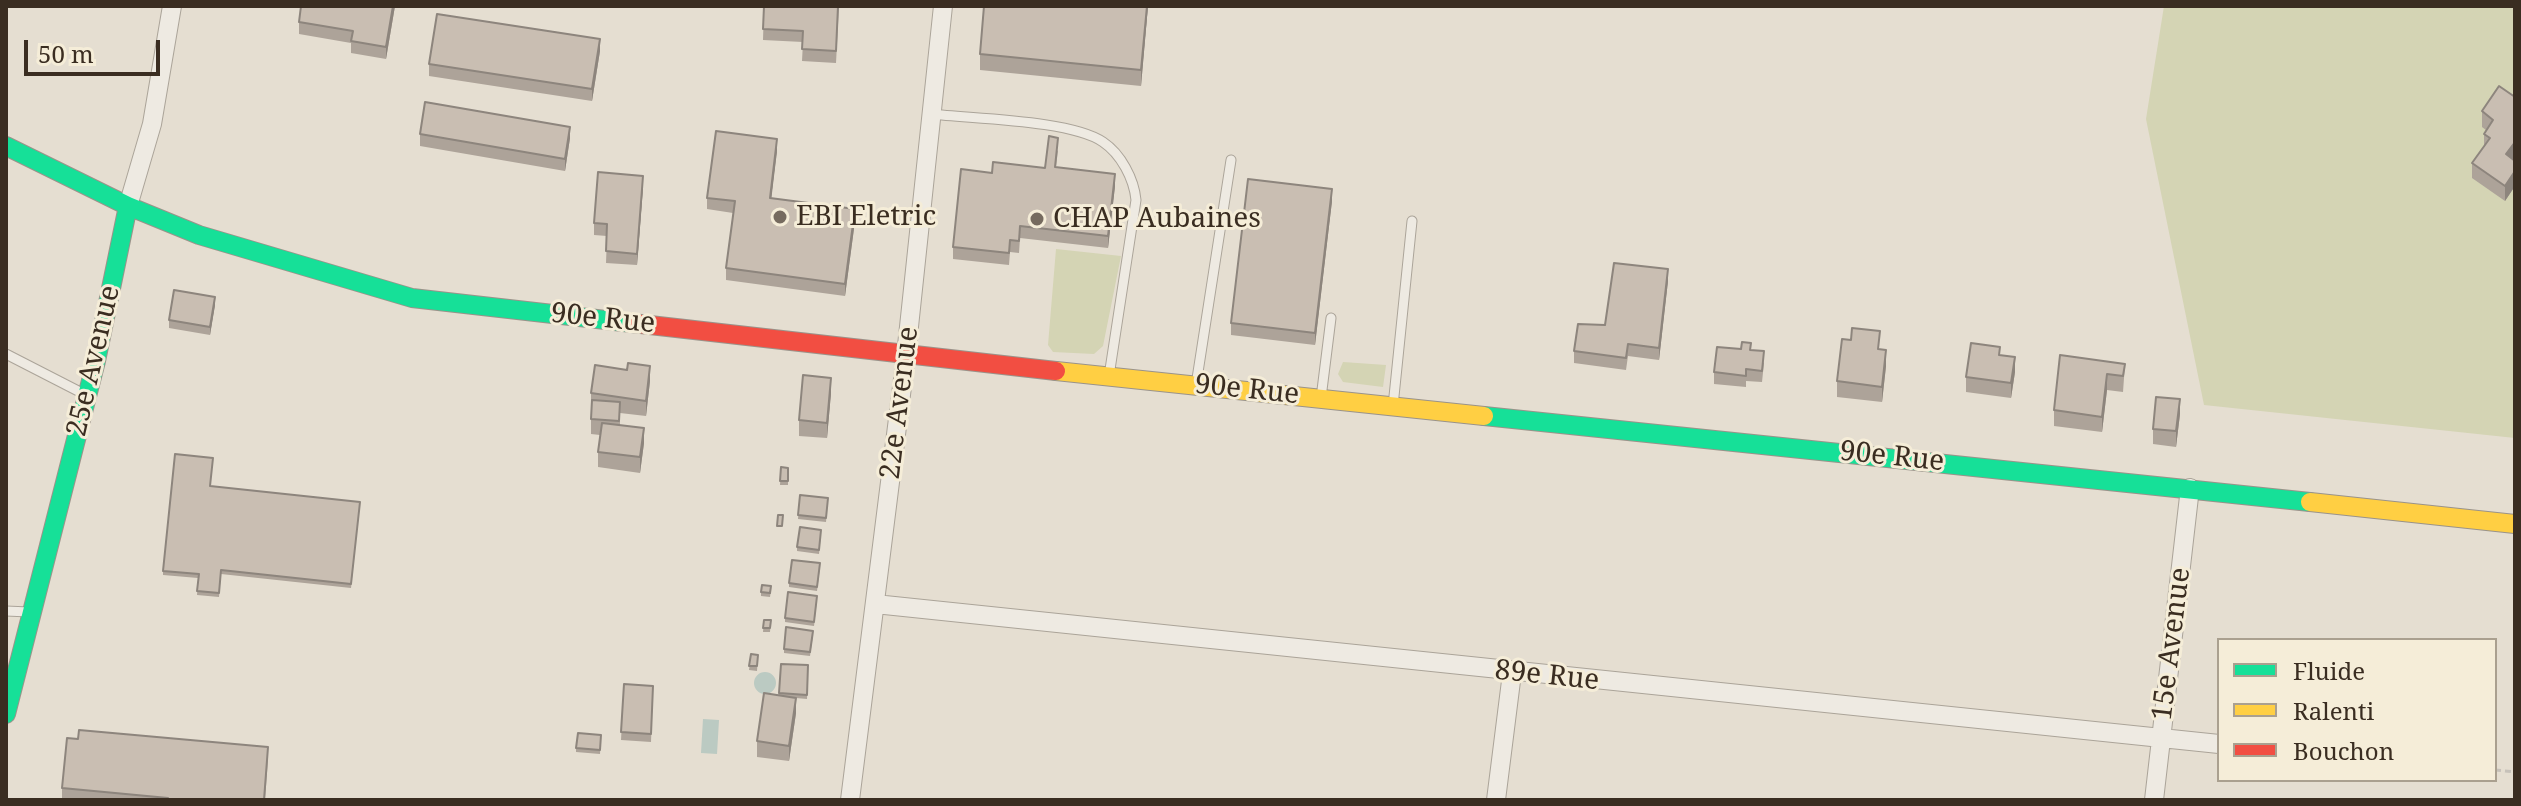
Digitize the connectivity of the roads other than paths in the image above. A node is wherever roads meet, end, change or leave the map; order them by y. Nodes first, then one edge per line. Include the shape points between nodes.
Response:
1 (172, 6) edge
2 (943, 6) edge
3 (932, 114) junction
4 (7, 148) edge
5 (1231, 160) dead end
6 (128, 206) junction
7 (1412, 221) dead end
8 (1331, 318) dead end
9 (6, 354) edge
10 (906, 355) junction
11 (1109, 376) junction
12 (1196, 385) junction
13 (87, 395) junction
14 (1321, 398) junction
15 (1393, 406) junction
16 (2190, 488) junction
17 (2515, 524) edge
18 (875, 604) junction
19 (6, 611) edge
20 (33, 612) junction
21 (1512, 673) junction
22 (6, 714) edge
23 (2161, 738) junction
24 (2217, 744) edge
25 (850, 800) edge
26 (1496, 800) edge
27 (2154, 800) edge

1 - 6 street, 25e Avenue via 155,111
2 - 3 street, 22e Avenue
3 - 10 street, 22e Avenue
3 - 11 lane via 1078,130 1105,143 1124,167 1134,182 1136,200
4 - 6 street, 90e Rue
5 - 12 lane
6 - 10 street, 90e Rue via 213,239 412,298
6 - 13 street, 25e Avenue
7 - 15 lane
8 - 14 lane
9 - 13 lane
10 - 11 street, 90e Rue
10 - 18 street, 22e Avenue
11 - 12 street, 90e Rue
12 - 14 street, 90e Rue
13 - 20 street, 25e Avenue
14 - 15 street, 90e Rue
15 - 16 street, 90e Rue
16 - 17 street, 90e Rue
16 - 23 street, 15e Avenue
18 - 21 street, 89e Rue
18 - 25 street, 22e Avenue
19 - 20 lane
20 - 22 street, 25e Avenue
21 - 23 street, 89e Rue
21 - 26 street
23 - 24 street, 89e Rue
23 - 27 street, 15e Avenue

